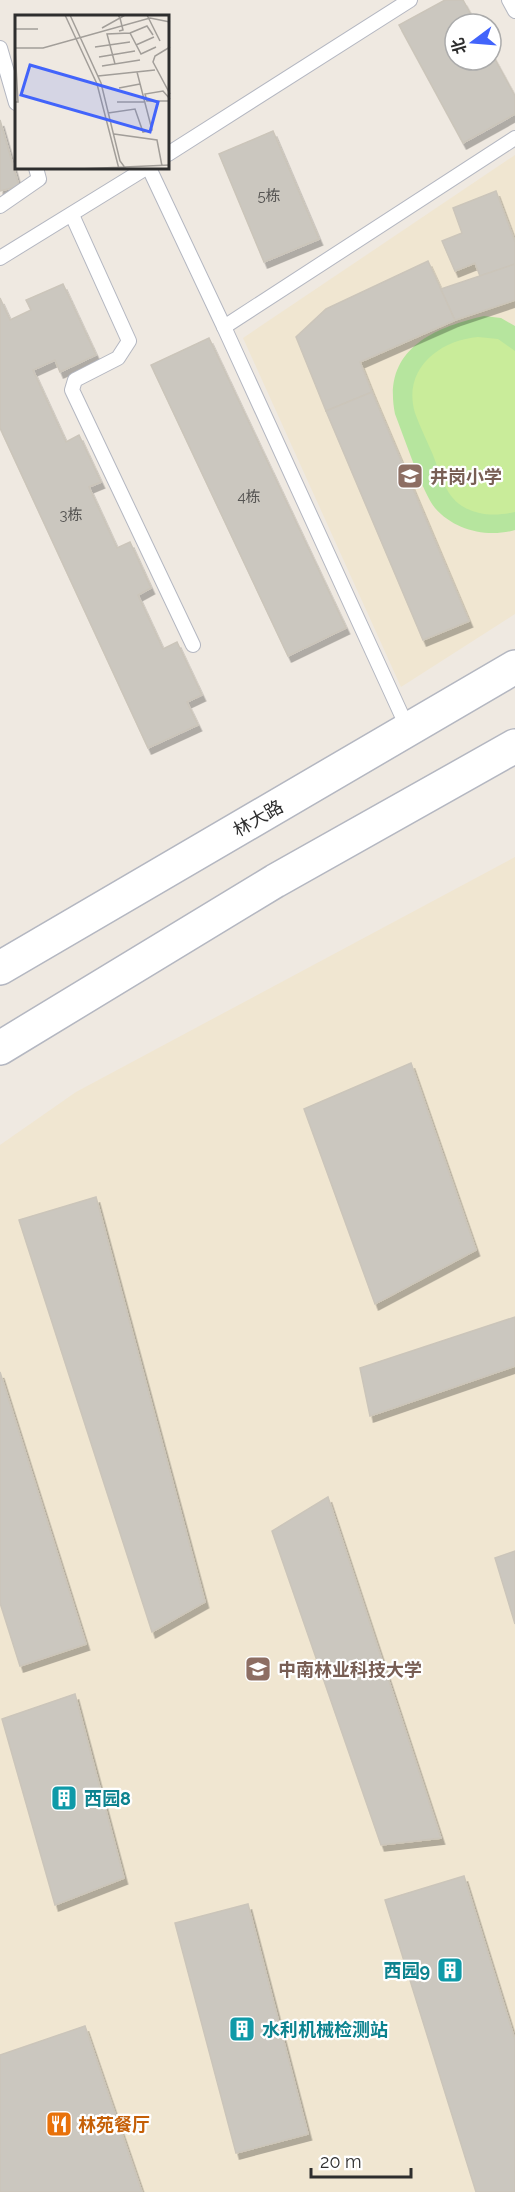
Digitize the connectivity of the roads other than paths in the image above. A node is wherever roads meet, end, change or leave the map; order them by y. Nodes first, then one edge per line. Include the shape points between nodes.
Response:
1 (410, 0) edge
2 (509, 0) edge
3 (515, 11) edge
4 (0, 48) edge
5 (15, 100) edge
6 (515, 138) edge
7 (170, 153) edge
8 (37, 170) edge
9 (145, 170) edge
10 (149, 170) edge
11 (0, 206) edge
12 (72, 215) junction
13 (0, 258) edge
14 (224, 327) junction
15 (193, 645) dead end
16 (515, 667) edge
17 (408, 730) junction
18 (515, 746) edge
19 (0, 968) edge
20 (0, 1048) edge

1 - 7 lane
2 - 3 lane
4 - 5 lane
6 - 14 lane
8 - 11 lane via 39,179
9 - 12 lane
10 - 14 lane
12 - 13 lane
12 - 15 lane via 129,341 118,358 75,380 72,390
14 - 17 lane
16 - 17 main road, 林大路
17 - 19 main road, 林大路
18 - 20 main road via 275,881

